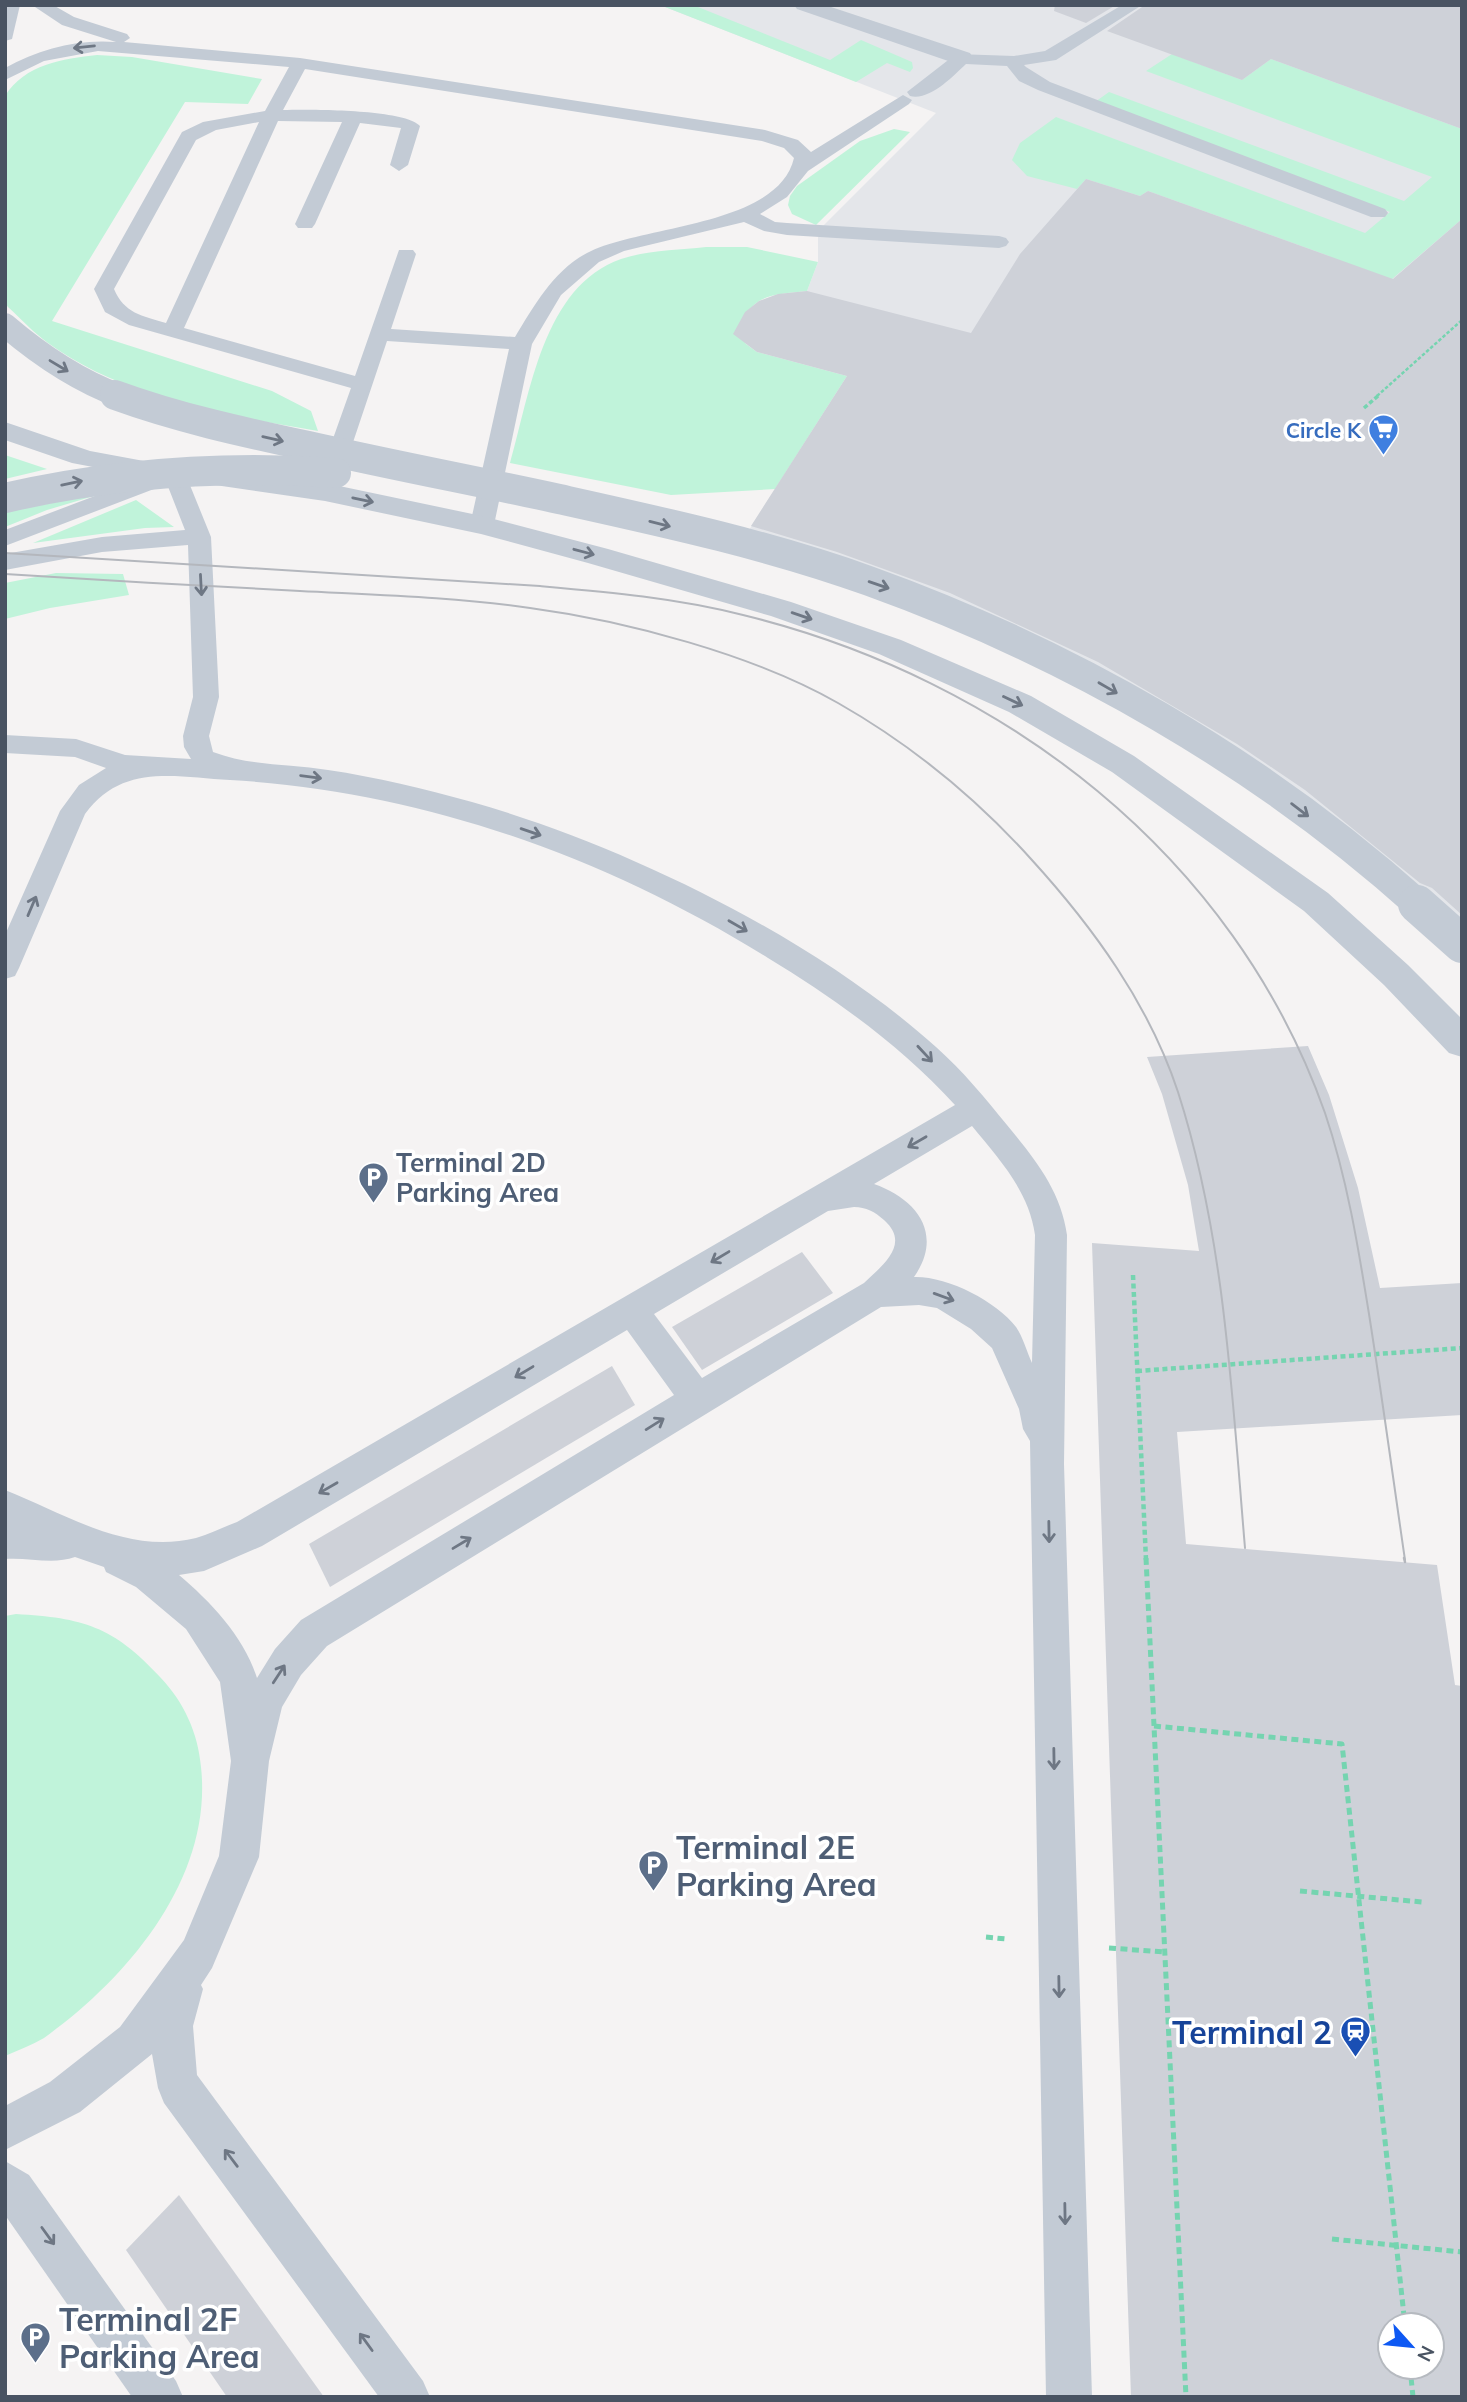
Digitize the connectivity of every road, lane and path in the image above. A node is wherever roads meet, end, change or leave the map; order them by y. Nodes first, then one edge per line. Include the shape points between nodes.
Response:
1 (10, 5) edge
2 (40, 5) edge
3 (804, 5) edge
4 (1134, 5) edge
5 (5, 35) edge
6 (177, 51) junction
7 (962, 58) junction
8 (1014, 61) junction
9 (300, 63) junction
10 (5, 75) edge
11 (271, 116) junction
12 (353, 118) junction
13 (399, 165) dead end
14 (801, 167) junction
15 (1378, 213) dead end
16 (747, 215) junction
17 (305, 224) dead end
18 (999, 242) dead end
19 (406, 254) dead end
20 (1462, 320) edge
21 (5, 325) edge
22 (172, 332) junction
23 (378, 334) junction
24 (521, 344) junction
25 (363, 385) junction
26 (1364, 408) dead end
27 (5, 430) edge
28 (174, 473) junction
29 (473, 483) junction
30 (325, 492) junction
31 (5, 498) edge
32 (482, 525) junction
33 (199, 537) junction
34 (5, 539) edge
35 (5, 562) edge
36 (5, 744) edge
37 (148, 767) junction
38 (243, 772) junction
39 (1462, 943) edge
40 (5, 968) edge
41 (1462, 1043) edge
42 (976, 1108) junction
43 (816, 1200) junction
44 (1133, 1275) dead end
45 (876, 1293) junction
46 (631, 1309) junction
47 (1462, 1348) edge
48 (1137, 1371) junction
49 (697, 1399) junction
50 (1047, 1464) junction
51 (5, 1507) edge
52 (5, 1542) edge
53 (88, 1547) junction
54 (1154, 1726) junction
55 (250, 1761) junction
56 (1300, 1891) dead end
57 (1358, 1896) junction
58 (1422, 1902) dead end
59 (198, 1954) junction
60 (5, 2129) edge
61 (5, 2183) edge
62 (1332, 2239) dead end
63 (1396, 2245) junction
64 (1462, 2252) edge
65 (1403, 2311) edge
66 (160, 2397) edge
67 (407, 2397) edge
68 (1069, 2397) edge
69 (1186, 2397) edge

1 - 5 street
2 - 6 lane via 92,30
3 - 7 street
4 - 8 lane via 1050,56
6 - 9 lane
6 -> 10 lane via 72,48 38,57
7 - 8 lane
7 - 14 lane via 941,77
8 - 15 lane via 1025,77 1044,86
9 - 11 lane
9 - 14 lane via 781,139 801,151
11 - 12 lane
11 - 22 lane
11 - 22 lane via 213,125 189,136 104,289 112,308
12 - 13 lane via 411,126
12 - 17 lane
14 - 16 lane via 780,192
16 - 18 lane via 787,229
16 - 24 lane via 618,247 592,258 553,291
19 - 23 lane
20 - 26 path
21 -> 29 street, bridge via 54,364 117,396 230,429
22 - 25 lane
23 - 24 lane
23 - 25 lane
24 - 32 lane
25 - 30 lane
27 - 28 street via 110,464
28 - 30 street
28 - 33 lane
28 - 34 lane
31 -> 29 street, bridge via 97,478 226,467
29 -> 39 street, bridge via 789,556 882,585 992,631 1094,680 1282,796 1368,861
30 -> 32 street
32 -> 41 street via 781,609 890,647 1020,704 1123,764 1317,902
33 - 35 lane via 78,546
33 -> 38 lane via 206,696 197,747 204,759
36 - 37 lane via 76,748
37 - 38 lane
40 -> 37 lane via 85,792 125,770
38 -> 42 lane via 296,775 404,795 483,816 620,867 703,906 856,999 916,1044
42 -> 43 lane
42 - 50 lane via 1036,1186 1051,1220
43 - 45 lane via 863,1194 885,1201 902,1217 913,1237 909,1255
43 -> 46 lane
44 - 48 path
45 - 49 lane
45 -> 50 lane via 941,1294 967,1307 1004,1338 1036,1409
46 - 49 lane
46 -> 53 lane via 249,1534 190,1557 148,1559
47 - 48 path
48 - 54 path
55 -> 49 lane via 268,1690 293,1653 314,1633
50 -> 68 lane
51 - 53 lane
52 - 53 lane
53 - 55 lane via 149,1574 199,1616 239,1676
54 - 57 path via 1342,1744
54 - 69 path
55 - 59 lane via 239,1857
56 - 57 path
57 - 58 path
57 - 63 path
59 - 60 lane via 135,2042 65,2097
67 -> 59 lane via 179,2088 170,2031
61 -> 66 lane via 50,2239
62 - 63 path
63 - 64 path
63 - 65 path

